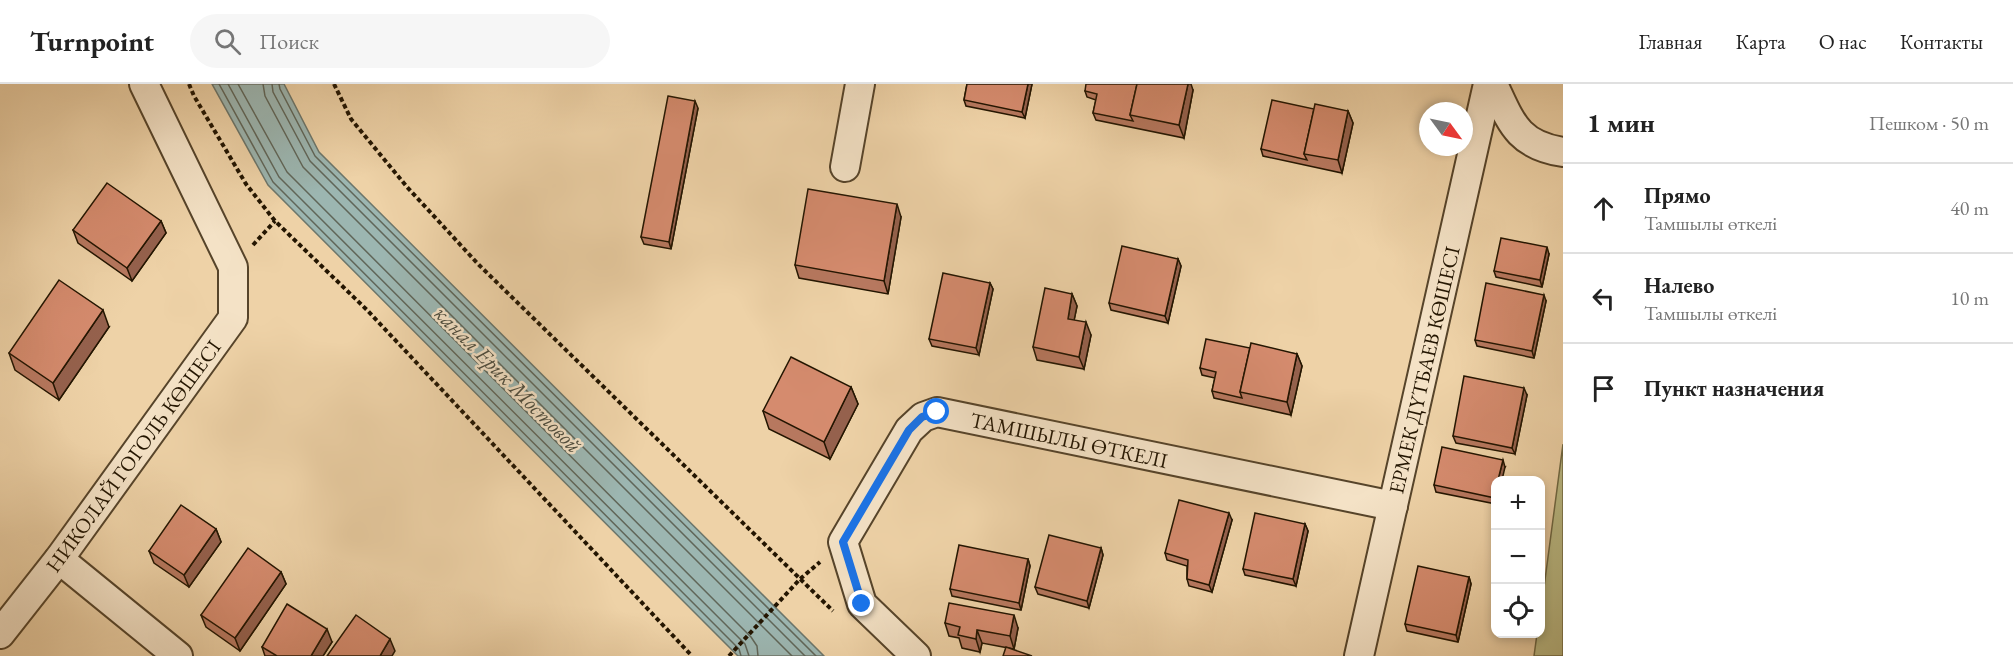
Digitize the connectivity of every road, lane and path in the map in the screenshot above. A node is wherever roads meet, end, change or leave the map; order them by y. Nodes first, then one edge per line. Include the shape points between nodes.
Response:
1 (144, 84) edge
2 (189, 84) edge
3 (334, 84) edge
4 (860, 84) edge
5 (1488, 84) edge
6 (1493, 84) edge
7 (1563, 153) edge
8 (845, 167) dead end
9 (1393, 506) junction
10 (59, 559) junction
11 (792, 588) dead end
12 (840, 618) dead end
13 (0, 634) edge
14 (178, 656) edge
15 (692, 656) edge
16 (729, 656) edge
17 (916, 656) edge
18 (1359, 656) edge

1 - 10 street, НИКОЛАЙ ГОГОЛЬ КӨШЕСІ via 233,267 233,318
2 - 15 path via 246,184 275,221 367,310
3 - 12 path via 351,119 406,187 479,265
4 - 8 street
5 - 9 street, ЕРМЕК ДҮТБАЕВ КӨШЕСI
6 - 7 street via 1514,128 1542,149
9 - 17 street, ТАМШЫЛЫ ӨТКЕЛІ via 937,412 922,417 909,430 843,542 862,604
9 - 18 street, ЕРМЕК ДҮТБАЕВ КӨШЕСI
10 - 13 street, НИКОЛАЙ ГОГОЛЬ КӨШЕСІ
10 - 14 street
11 - 16 path

